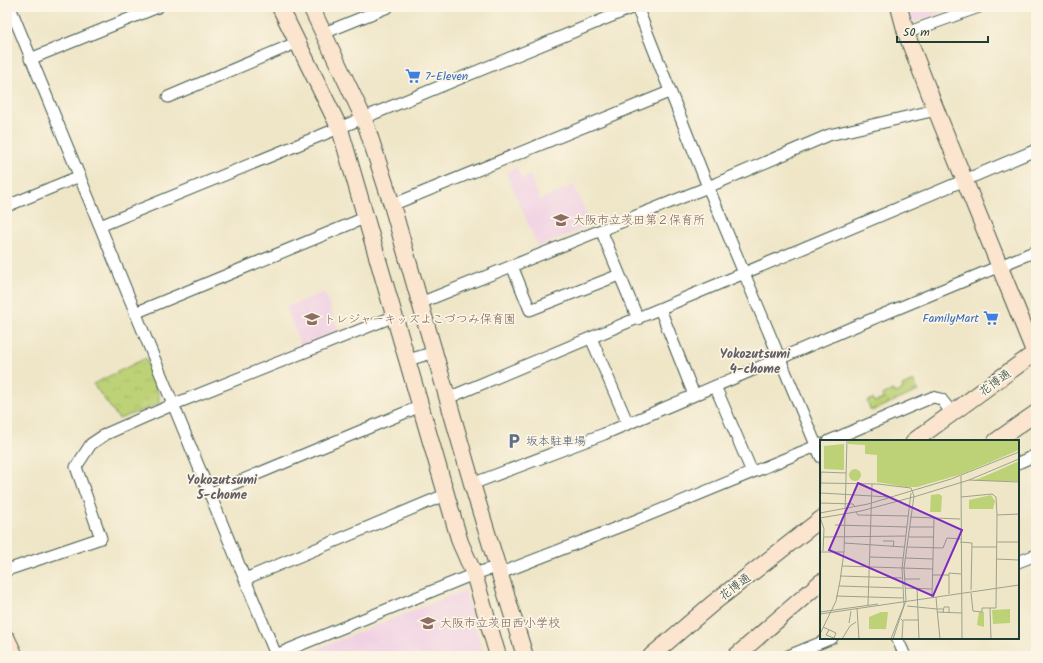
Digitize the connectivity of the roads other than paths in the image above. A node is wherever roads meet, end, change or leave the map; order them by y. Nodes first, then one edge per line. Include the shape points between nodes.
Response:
1 (10, 7) edge
2 (157, 7) edge
3 (280, 7) edge
4 (311, 7) edge
5 (388, 7) edge
6 (634, 7) edge
7 (637, 7) edge
8 (899, 7) edge
9 (979, 7) edge
10 (324, 33) junction
11 (906, 33) junction
12 (298, 42) junction
13 (30, 59) junction
14 (670, 92) junction
15 (168, 98) dead end
16 (936, 110) junction
17 (364, 119) junction
18 (340, 129) junction
19 (1036, 150) edge
20 (80, 176) junction
21 (964, 181) junction
22 (708, 187) junction
23 (392, 205) junction
24 (7, 206) edge
25 (367, 217) junction
26 (100, 226) junction
27 (601, 230) junction
28 (1036, 252) edge
29 (512, 266) junction
30 (1000, 266) junction
31 (745, 274) junction
32 (619, 275) junction
33 (420, 303) junction
34 (660, 309) junction
35 (135, 313) junction
36 (395, 316) junction
37 (638, 318) junction
38 (591, 338) junction
39 (435, 352) junction
40 (1036, 354) edge
41 (778, 359) junction
42 (408, 360) junction
43 (715, 386) junction
44 (694, 395) junction
45 (448, 398) junction
46 (172, 405) junction
47 (422, 406) junction
48 (952, 413) junction
49 (1036, 413) edge
50 (628, 424) junction
51 (831, 440) edge
52 (915, 440) edge
53 (997, 440) edge
54 (819, 445) edge
55 (1036, 455) edge
56 (1019, 463) edge
57 (752, 472) junction
58 (472, 484) junction
59 (209, 494) junction
60 (447, 494) junction
61 (820, 519) edge
62 (1036, 555) edge
63 (1019, 562) edge
64 (500, 569) junction
65 (7, 570) edge
66 (474, 574) junction
67 (245, 579) junction
68 (820, 583) edge
69 (7, 639) edge
70 (830, 639) edge
71 (897, 639) edge
72 (275, 655) edge
73 (15, 656) edge
74 (498, 656) edge
75 (525, 656) edge
76 (651, 656) edge
77 (736, 656) edge
78 (788, 656) edge
79 (905, 656) edge

1 - 13 street
2 - 13 street
3 - 12 street
4 - 10 street
5 - 10 street
6 - 17 street
7 - 14 street
8 - 11 street
9 - 11 street
10 - 17 street
11 - 16 street
12 - 15 street
12 - 18 street
13 - 20 street
14 - 22 street
14 - 23 street
16 - 21 street
16 - 22 street via 829,135
17 - 18 street
17 - 23 street
18 - 25 street
18 - 26 street
19 - 21 street
20 - 24 street
20 - 26 street
21 - 30 street
21 - 31 street
22 - 27 street
22 - 31 street
23 - 33 street
25 - 35 street
25 - 36 street
26 - 35 street
27 - 29 street
27 - 32 street
28 - 30 street
29 - 32 street via 530,310
29 - 33 street
30 - 40 street
30 - 41 street
31 - 34 street
31 - 41 street
32 - 37 street
33 - 39 street
34 - 37 street
34 - 44 street
35 - 46 street
36 - 42 street
36 - 46 street
37 - 38 street
38 - 45 street
38 - 50 street
39 - 42 street
39 - 45 street
40 - 48 street, 花博通
41 - 43 street
41 - 54 street
42 - 47 street
43 - 44 street
43 - 57 street
44 - 50 street
45 - 58 street
46 - 59 street
46 - 65 street via 106,434 90,444 76,467 101,538
47 - 59 street
47 - 60 street
48 - 51 street via 942,399 933,397
48 - 52 street, 花博通
49 - 53 street
50 - 58 street
54 - 57 street
55 - 56 street
57 - 64 street
58 - 64 street
59 - 67 street
60 - 66 street via 460,542
60 - 67 street
61 - 76 street, 花博通
62 - 63 street
64 - 66 street
64 - 75 street
66 - 72 street
66 - 74 street
67 - 72 street
68 - 77 street
69 - 73 street
70 - 78 street
71 - 79 street

